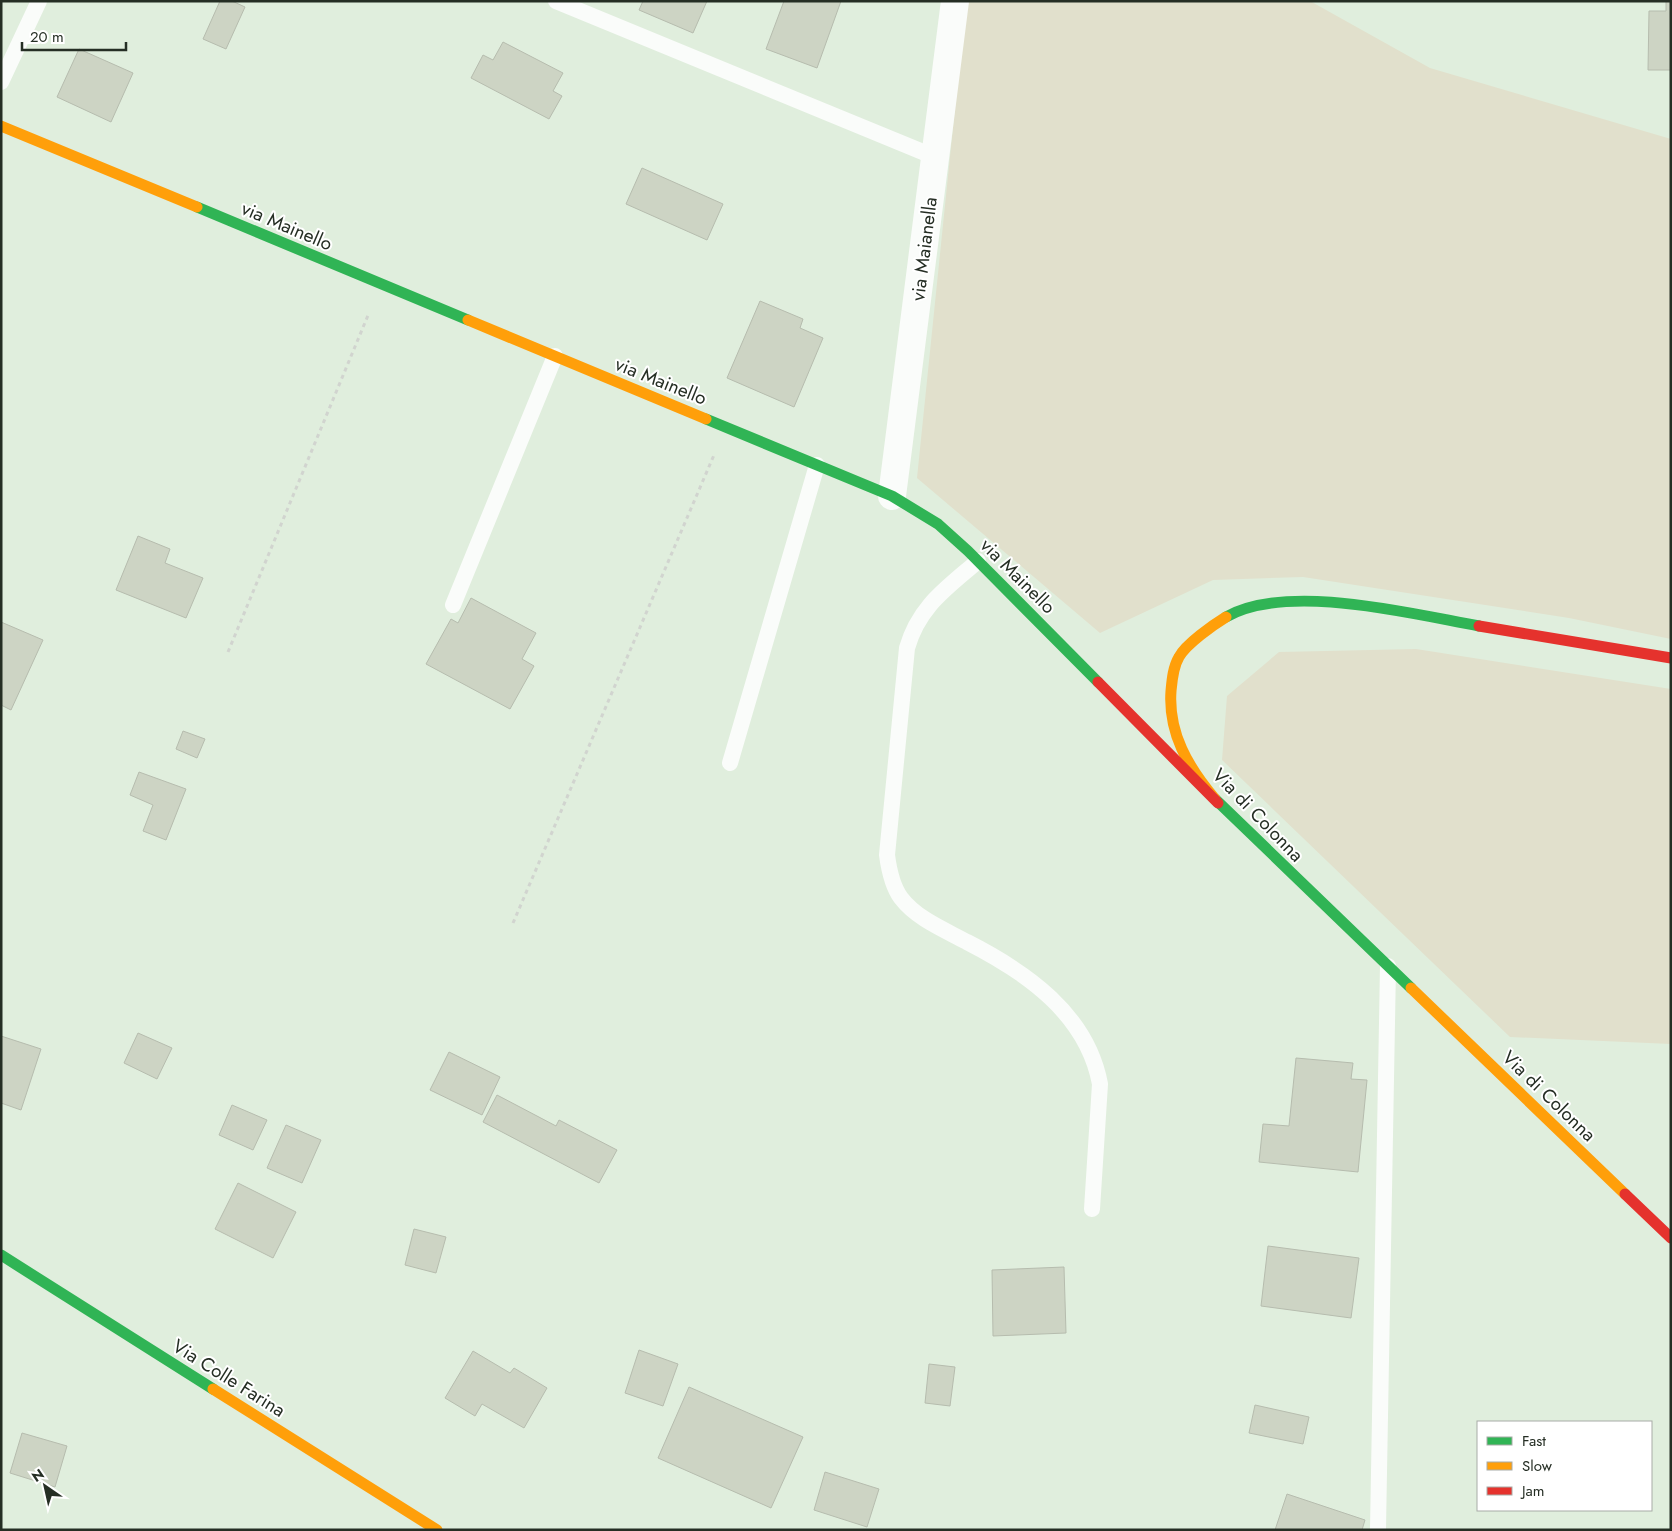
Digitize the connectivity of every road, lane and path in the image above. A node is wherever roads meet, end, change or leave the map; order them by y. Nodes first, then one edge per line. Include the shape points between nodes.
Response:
1 (39, 1) edge
2 (556, 1) edge
3 (955, 1) edge
4 (1, 82) edge
5 (1, 126) edge
6 (936, 157) junction
7 (381, 284) junction
8 (555, 356) junction
9 (726, 427) junction
10 (817, 465) junction
11 (892, 496) junction
12 (978, 561) junction
13 (453, 605) dead end
14 (228, 652) dead end
15 (1671, 658) edge
16 (730, 763) dead end
17 (1218, 803) junction
18 (513, 923) dead end
19 (1388, 966) junction
20 (1092, 1209) dead end
21 (1671, 1238) edge
22 (1, 1255) edge
23 (1378, 1529) edge
24 (437, 1530) edge

1 - 4 lane
2 - 6 lane
3 - 6 street, via Maianella
5 - 7 street, via Mainello
6 - 11 street, via Maianella
7 - 8 street, via Mainello
7 - 14 path
8 - 9 street, via Mainello
8 - 13 lane
9 - 10 street, via Mainello
9 - 18 path
10 - 11 street, via Mainello
10 - 16 lane
11 - 12 street, via Mainello via 938,524
12 - 17 street, via Mainello
12 - 20 lane via 922,612 912,629 907,648 887,855 890,876 900,898 920,916 1014,968 1043,991 1068,1016 1090,1049 1100,1084
15 - 17 street, Via di Colonna via 1357,605 1310,602 1250,607 1210,628 1180,655 1173,673 1169,706 1172,730 1199,781
17 - 19 street, Via di Colonna
19 - 21 street, Via di Colonna
19 - 23 lane
22 - 24 street, Via Colle Farina

